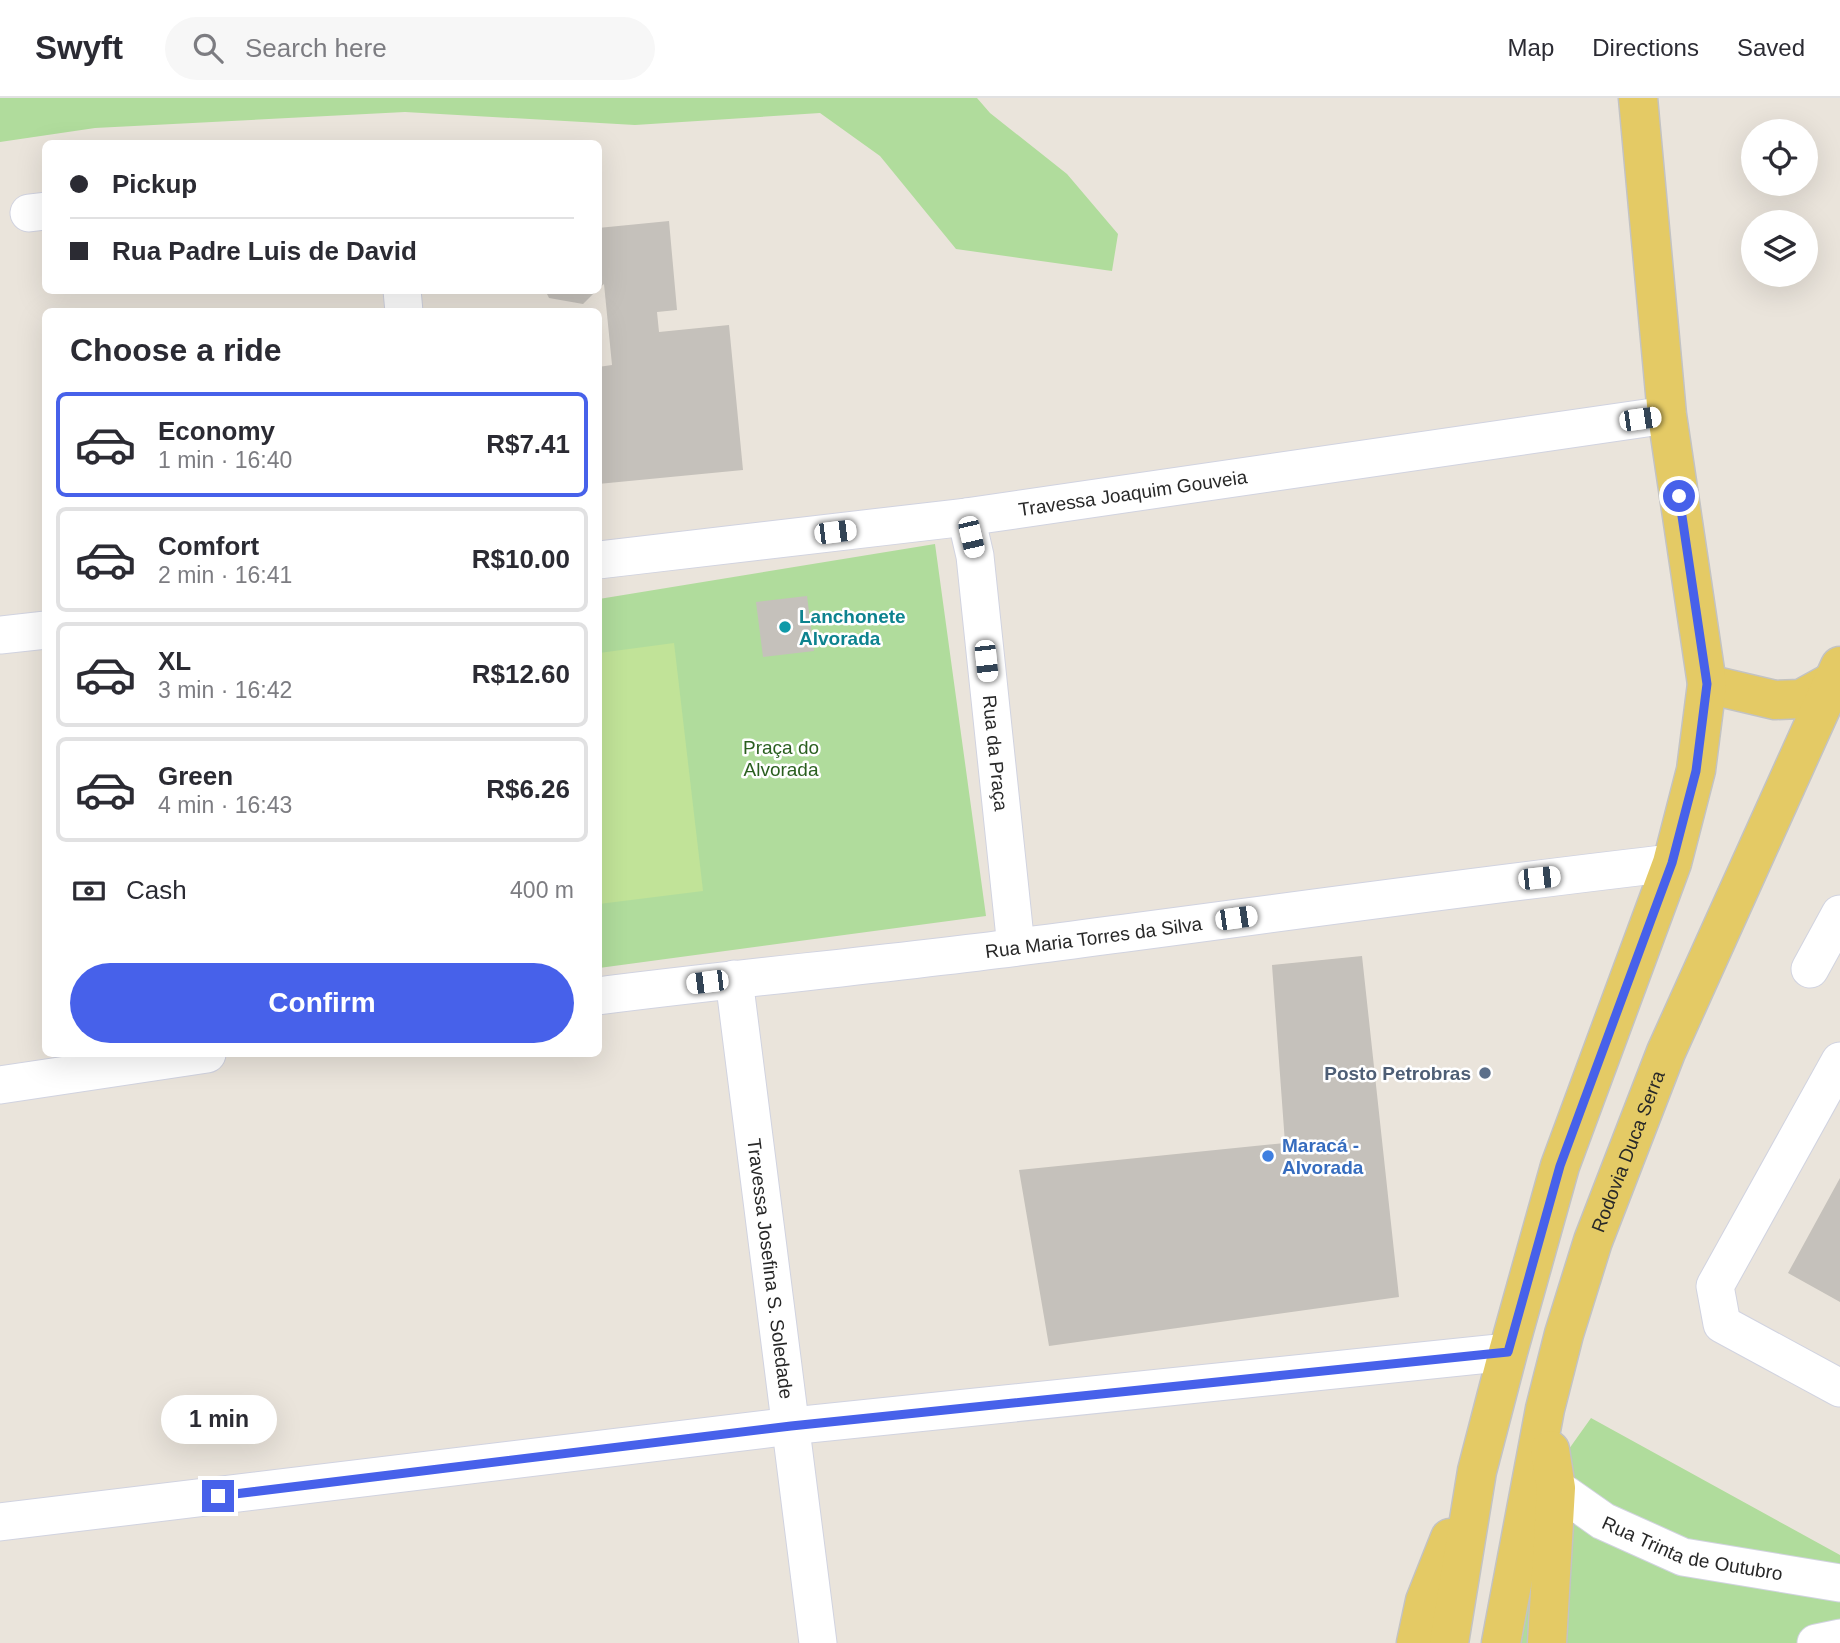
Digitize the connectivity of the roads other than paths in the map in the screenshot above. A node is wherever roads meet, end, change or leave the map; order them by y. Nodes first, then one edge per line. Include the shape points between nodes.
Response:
1 (1638, 98) edge
2 (1667, 415) junction
3 (966, 517) junction
4 (602, 560) edge
5 (42, 630) edge
6 (0, 635) edge
7 (1835, 674) edge
8 (1707, 684) junction
9 (1672, 863) junction
10 (1840, 914) edge
11 (1016, 947) junction
12 (1810, 969) dead end
13 (734, 979) junction
14 (602, 996) edge
15 (187, 1057) edge
16 (1840, 1061) edge
17 (0, 1085) edge
18 (1508, 1352) junction
19 (1840, 1388) edge
20 (1545, 1409) junction
21 (791, 1426) junction
22 (1477, 1471) junction
23 (1556, 1489) junction
24 (0, 1522) edge
25 (1840, 1583) edge
26 (1840, 1638) edge
27 (818, 1643) edge
28 (1416, 1643) edge
29 (1449, 1643) edge
30 (1501, 1643) edge
31 (1547, 1643) edge
32 (1816, 1643) edge

1 - 2 main road
2 - 3 street, Travessa Joaquim Gouveia
2 - 8 main road
3 - 4 street, Travessa Joaquim Gouveia
3 - 11 street, Rua da Praça via 975,556
5 - 6 street
7 - 8 main road via 1801,699 1774,700
7 - 20 main road, Rodovia Duca Serra via 1666,1052 1593,1241
8 - 9 main road via 1696,771
9 - 11 street, Rua Maria Torres da Silva
9 - 18 main road via 1560,1166
10 - 12 street
11 - 13 street, Rua Maria Torres da Silva
13 - 14 street, Rua Maria Torres da Silva
13 - 21 street, Travessa Josefina S. Soledade
15 - 17 street
16 - 19 street via 1715,1286 1722,1324
18 - 21 street
18 - 22 main road
20 - 23 main road
20 - 30 main road, Rodovia Duca Serra
21 - 24 street
21 - 27 street, Travessa Josefina S. Soledade
22 - 28 main road via 1425,1601
22 - 29 main road
23 - 25 street, Rua Trinta de Outubro via 1603,1521 1682,1557
23 - 31 main road
26 - 32 street

